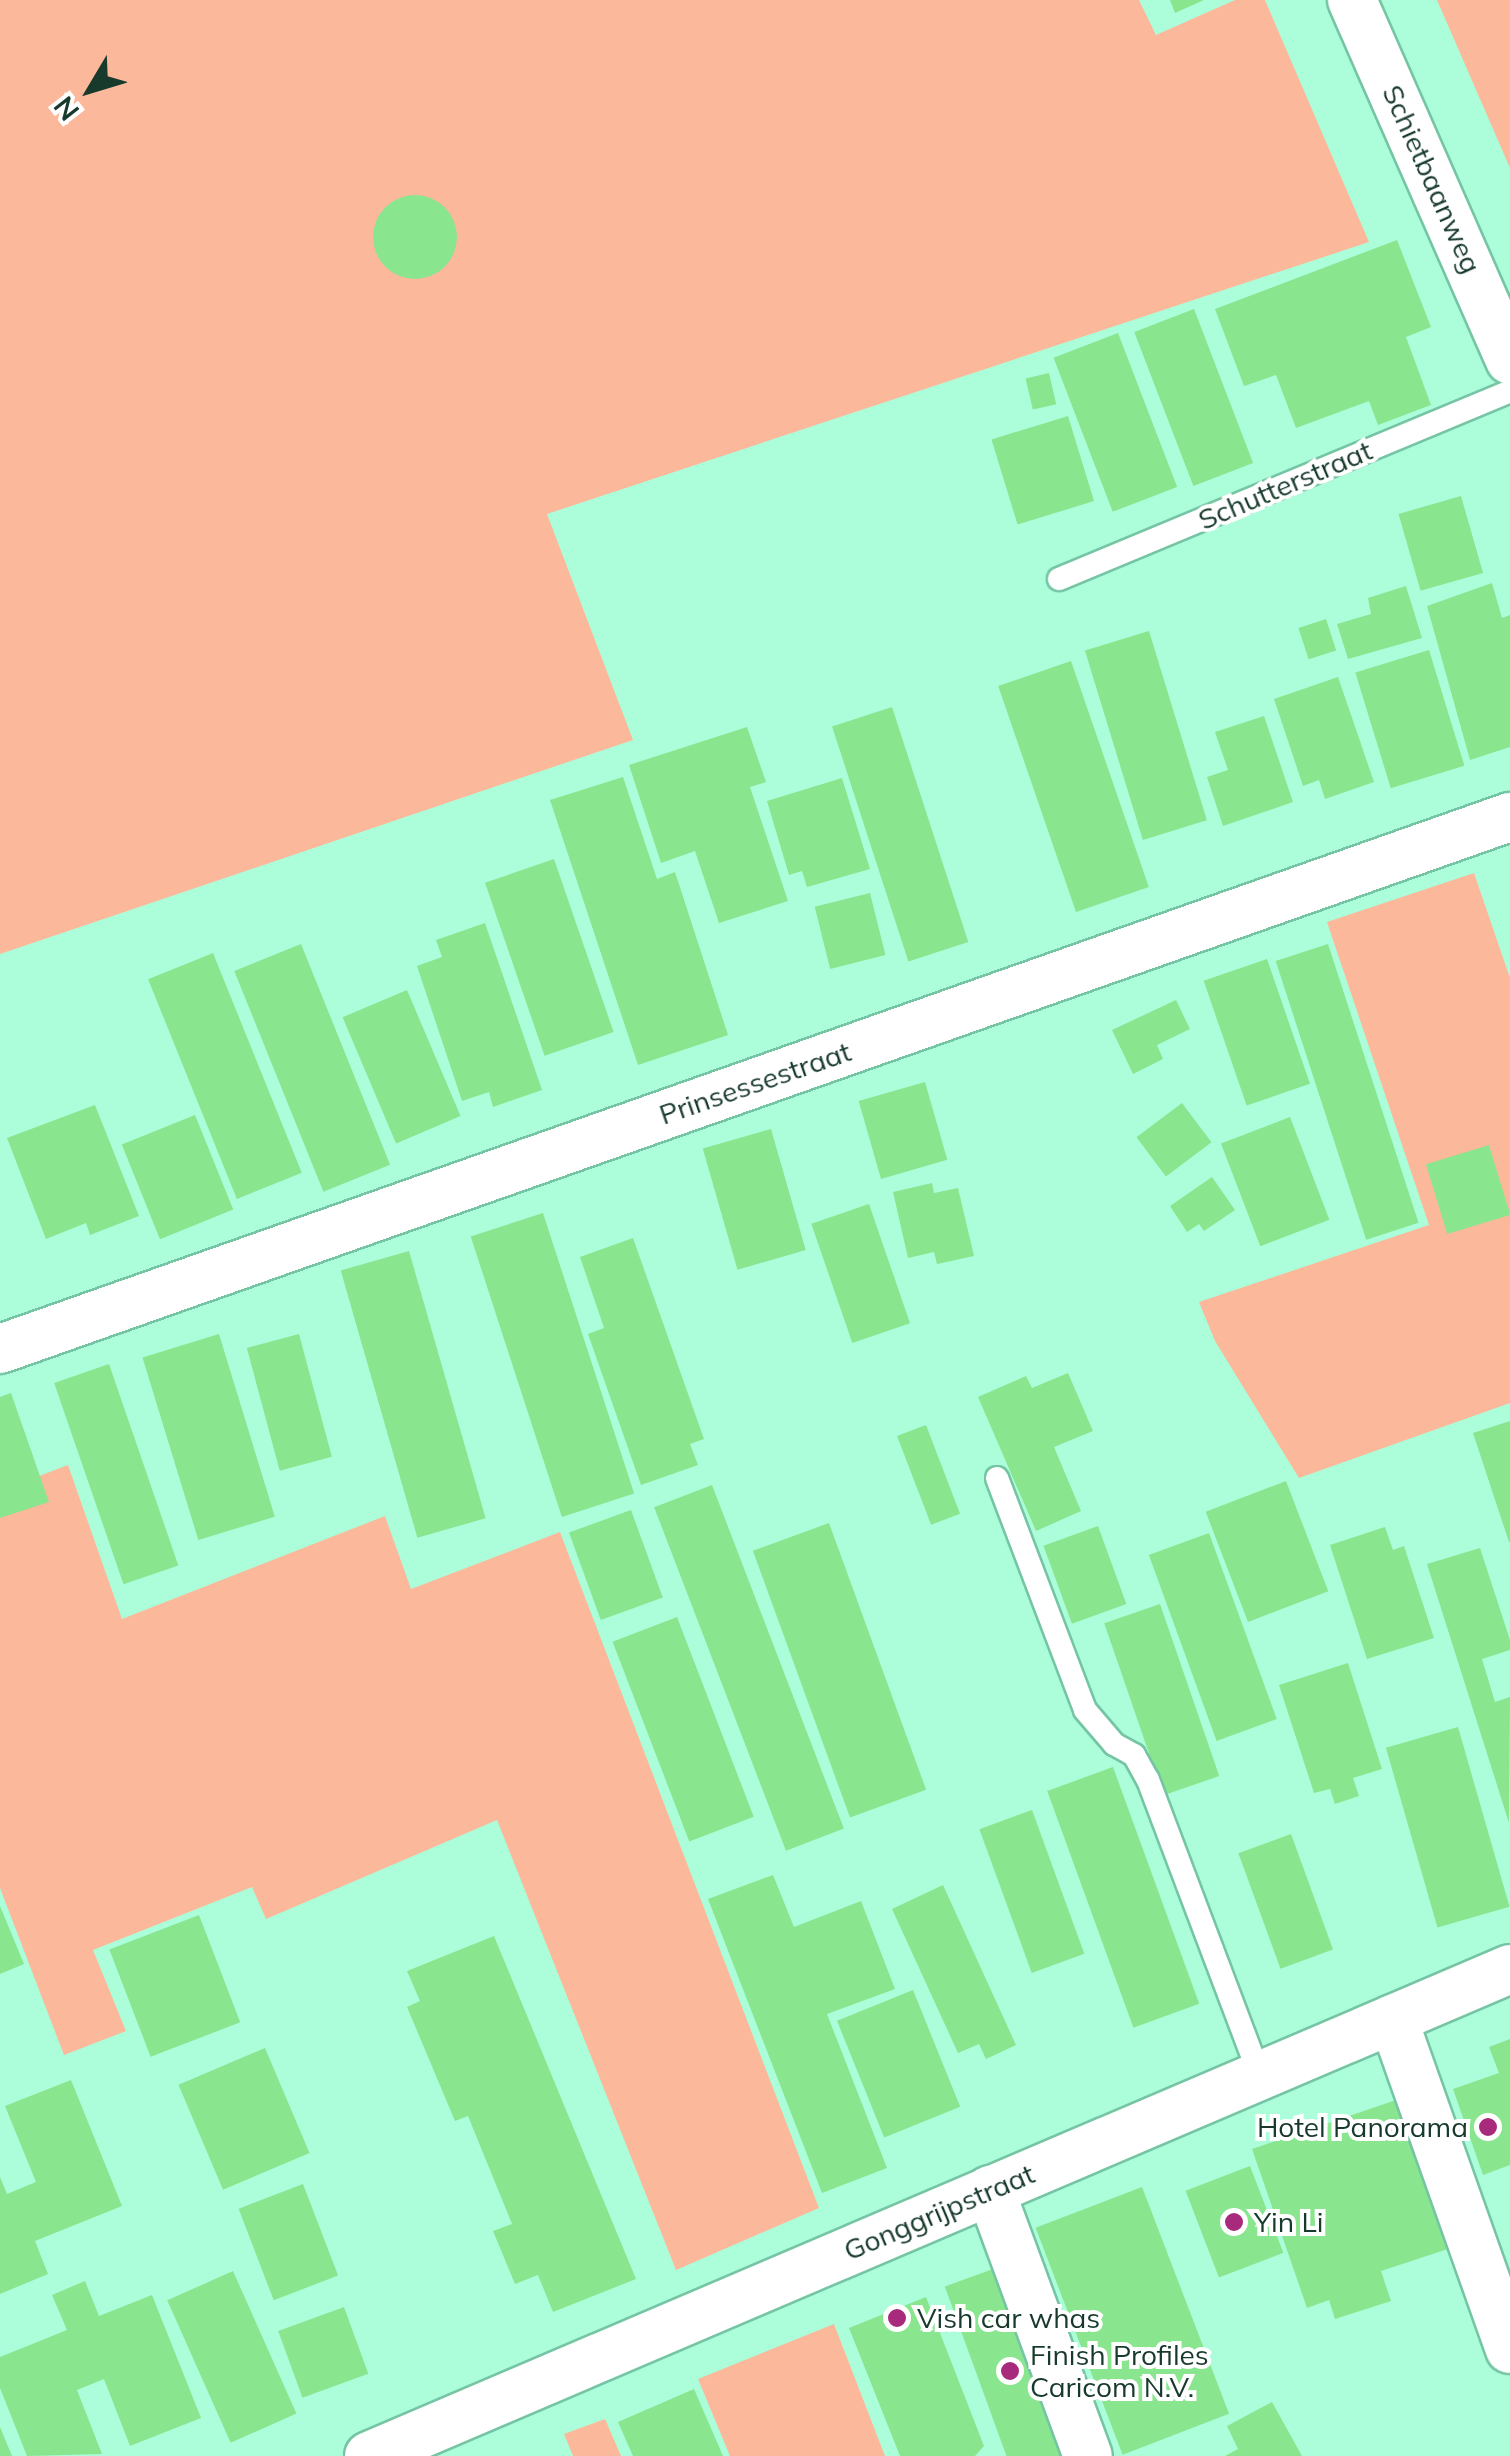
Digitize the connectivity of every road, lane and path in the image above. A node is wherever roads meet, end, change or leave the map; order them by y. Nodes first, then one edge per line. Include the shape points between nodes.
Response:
1 (1352, 0) edge
2 (1510, 360) edge
3 (1510, 391) edge
4 (1059, 579) dead end
5 (1510, 817) edge
6 (0, 1349) edge
7 (996, 1478) dead end
8 (1510, 1968) edge
9 (1392, 2018) junction
10 (1260, 2076) junction
11 (990, 2190) junction
12 (1510, 2348) edge
13 (369, 2456) edge
14 (1088, 2456) edge

1 - 2 street, Schietbaanweg
3 - 4 lane, Schutterstraat
5 - 6 street, Prinsessestraat
7 - 10 lane via 1085,1710 1114,1744 1134,1755 1148,1780
8 - 9 street, Gonggrijpstraat
9 - 10 street, Gonggrijpstraat
9 - 12 street
10 - 11 street, Gonggrijpstraat
11 - 13 street, Gonggrijpstraat
11 - 14 street

